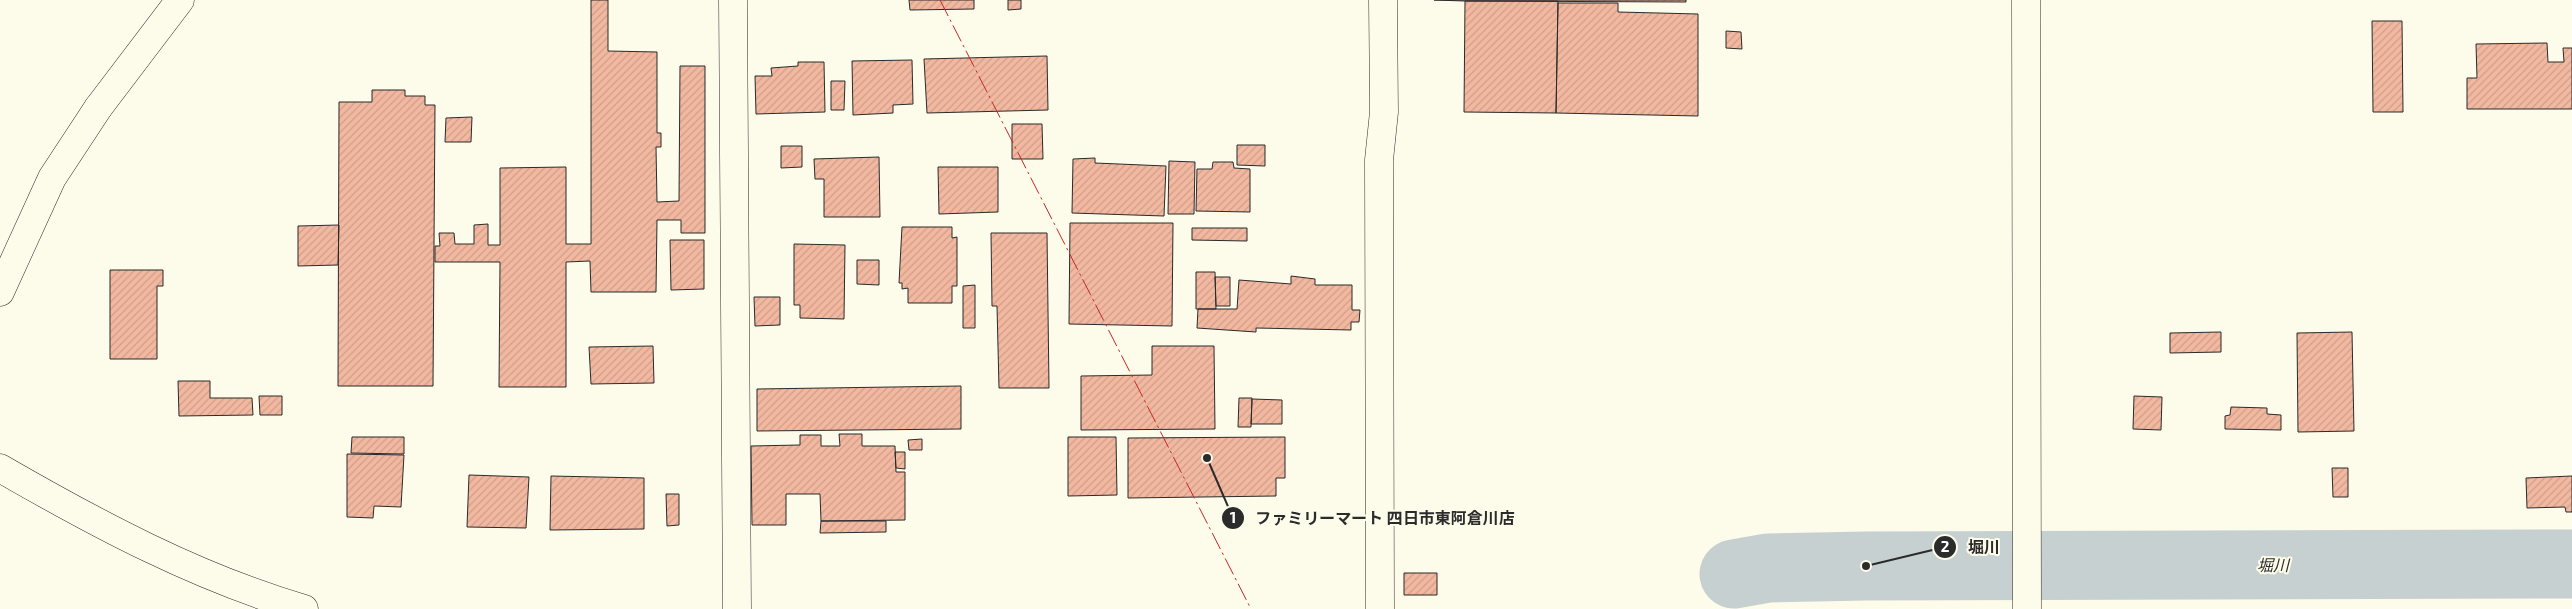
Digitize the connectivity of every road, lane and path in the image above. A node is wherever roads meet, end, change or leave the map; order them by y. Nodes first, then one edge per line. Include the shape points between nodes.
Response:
1 (180, 0) edge
2 (733, 0) edge
3 (1383, 0) edge
4 (2026, 0) edge
5 (0, 292) edge
6 (0, 468) edge
7 (2027, 607) edge
8 (304, 609) edge
9 (737, 609) edge
10 (1380, 609) edge

1 - 5 street via 98,108 52,178
2 - 9 street
3 - 10 street via 1384,112 1379,160
4 - 7 street
6 - 8 street via 71,509 179,564

